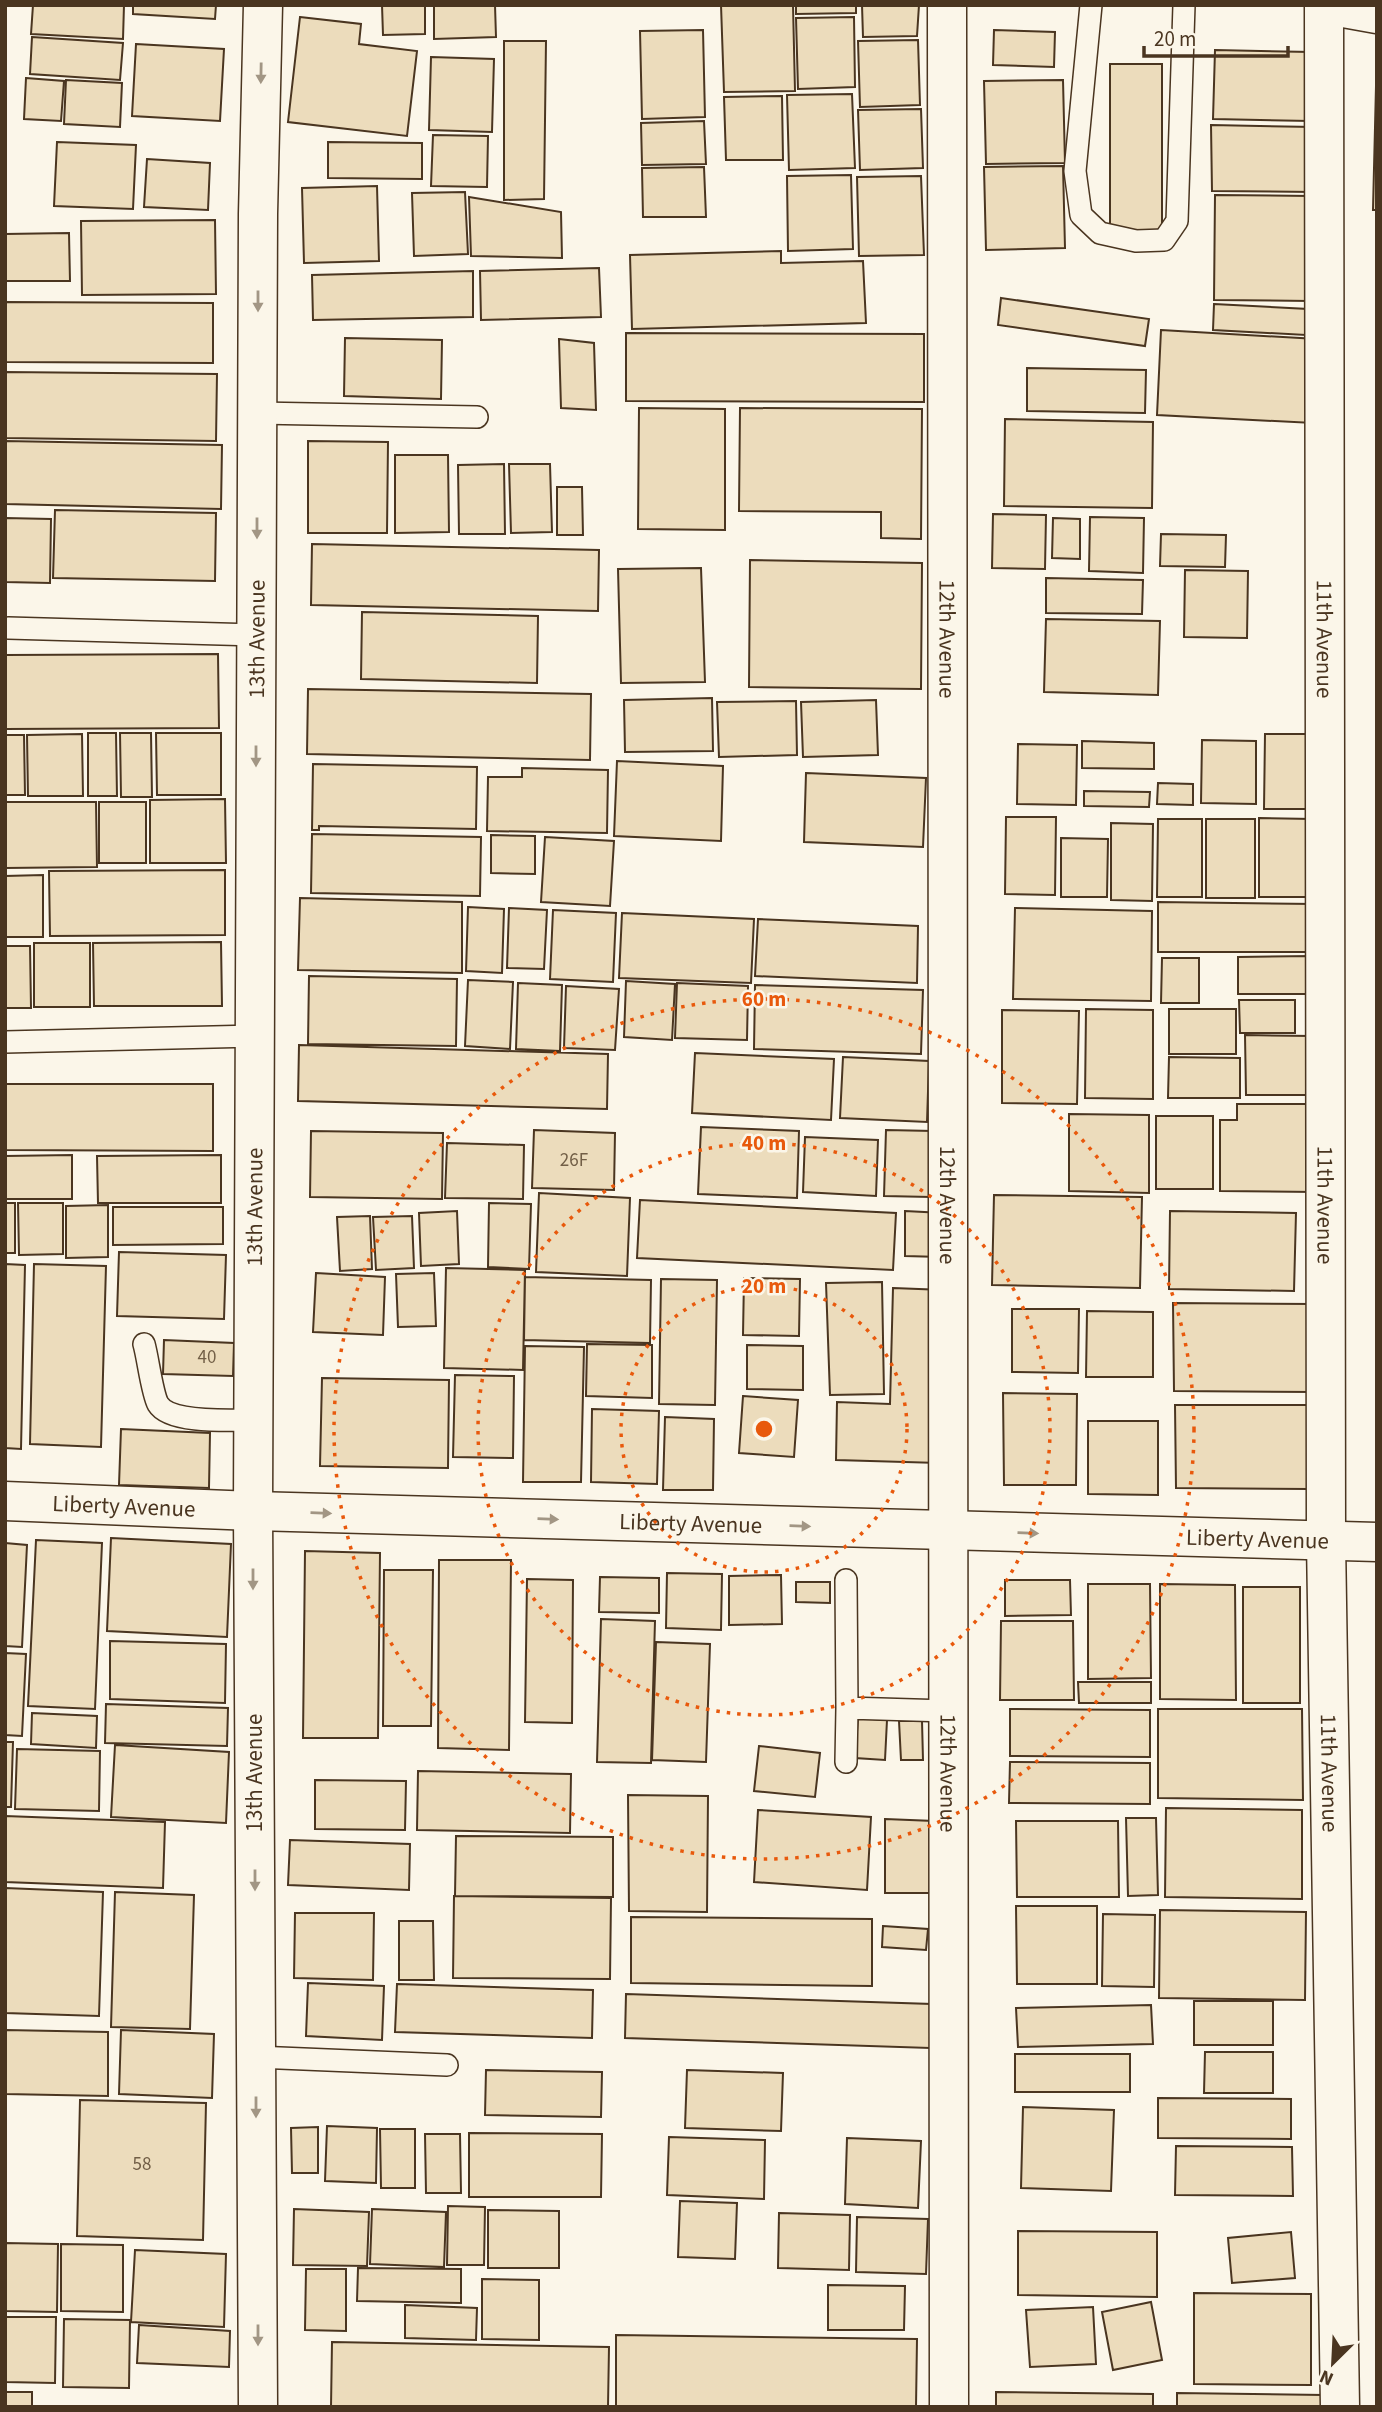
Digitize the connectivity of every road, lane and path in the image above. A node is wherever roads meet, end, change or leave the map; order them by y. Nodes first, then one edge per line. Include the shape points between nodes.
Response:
1 (263, 5) edge
2 (947, 5) edge
3 (1091, 5) edge
4 (1184, 5) edge
5 (1326, 5) edge
6 (1377, 15) edge
7 (257, 413) junction
8 (477, 417) dead end
9 (8, 628) dead end
10 (257, 635) junction
11 (255, 1035) junction
12 (5, 1042) edge
13 (144, 1344) dead end
14 (253, 1420) junction
15 (5, 1501) edge
16 (253, 1511) junction
17 (947, 1530) junction
18 (1326, 1541) junction
19 (1377, 1542) edge
20 (846, 1580) dead end
21 (847, 1708) junction
22 (947, 1711) junction
23 (846, 1762) dead end
24 (256, 2057) junction
25 (447, 2066) dead end
26 (258, 2407) edge
27 (949, 2407) edge
28 (1340, 2407) edge

1 -> 7 street, 13th Avenue
2 - 17 street, 12th Avenue
3 - 4 lane via 1075,171 1081,215 1100,233 1136,241 1164,240 1177,221
5 - 6 street
5 - 18 street, 11th Avenue
7 - 8 lane
7 -> 10 street, 13th Avenue
9 - 10 lane
10 -> 11 street, 13th Avenue
11 - 12 lane
11 - 14 street, 13th Avenue
13 - 14 lane via 159,1404 169,1414
14 - 16 street, 13th Avenue
15 - 16 street, Liberty Avenue
16 -> 17 street, Liberty Avenue
16 -> 24 street, 13th Avenue
17 -> 18 street, Liberty Avenue
17 - 22 street, 12th Avenue
18 - 19 street, Liberty Avenue
18 - 28 street, 11th Avenue
20 - 21 lane
21 - 22 lane
21 - 23 lane
22 - 27 street, 12th Avenue
24 - 25 lane
24 -> 26 street, 13th Avenue

